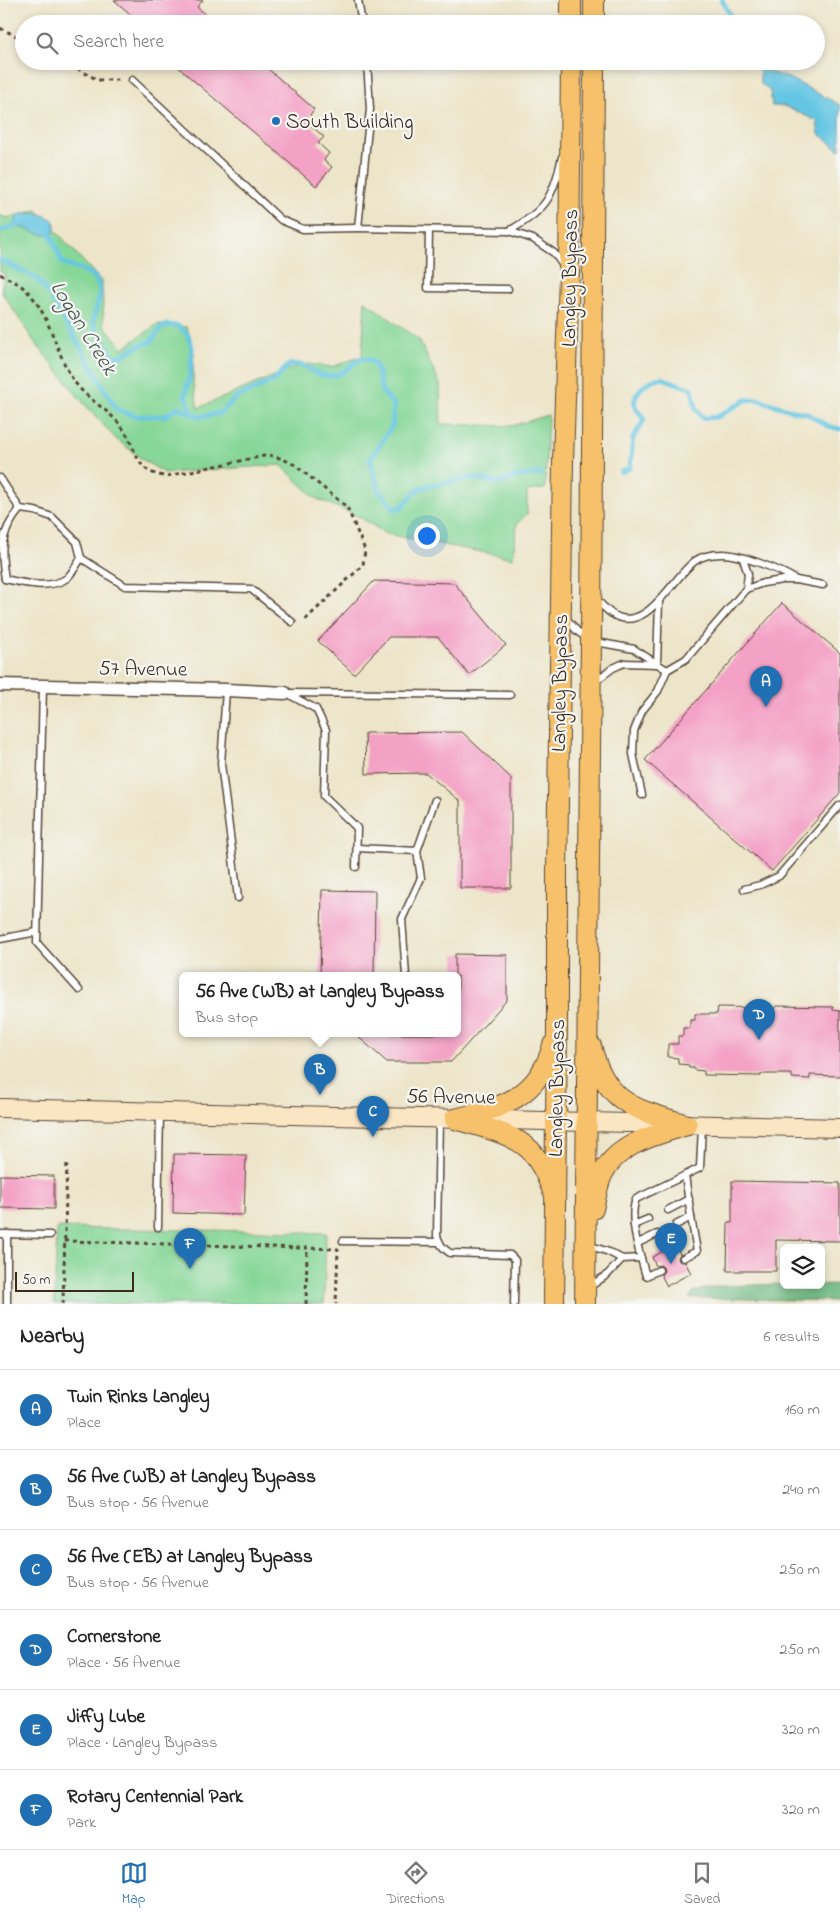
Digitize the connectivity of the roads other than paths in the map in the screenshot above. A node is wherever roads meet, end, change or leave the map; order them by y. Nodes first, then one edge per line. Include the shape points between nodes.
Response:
1 (358, 0) edge
2 (571, 0) edge
3 (594, 0) edge
4 (360, 15) edge
5 (571, 15) edge
6 (594, 15) edge
7 (368, 70) edge
8 (570, 70) edge
9 (594, 70) edge
10 (132, 80) road end
11 (570, 125) junction
12 (358, 228) junction
13 (429, 230) junction
14 (509, 231) junction
15 (569, 274) junction
16 (508, 289) dead end
17 (0, 478) edge
18 (20, 509) junction
19 (81, 558) junction
20 (744, 559) junction
21 (796, 580) junction
22 (2, 582) edge
23 (823, 585) dead end
24 (746, 589) junction
25 (590, 594) junction
26 (659, 601) junction
27 (560, 611) junction
28 (292, 622) road end
29 (591, 641) junction
30 (657, 664) junction
31 (667, 670) junction
32 (590, 684) junction
33 (0, 685) edge
34 (43, 686) junction
35 (226, 690) junction
36 (285, 692) junction
37 (510, 695) dead end
38 (642, 795) dead end
39 (435, 800) dead end
40 (840, 805) edge
41 (357, 848) junction
42 (417, 851) junction
43 (356, 866) dead end
44 (744, 889) dead end
45 (238, 898) dead end
46 (37, 932) junction
47 (0, 939) edge
48 (406, 972) edge
49 (79, 990) dead end
50 (557, 1027) junction
51 (587, 1029) junction
52 (0, 1108) edge
53 (160, 1112) junction
54 (447, 1118) junction
55 (556, 1121) junction
56 (586, 1122) junction
57 (695, 1125) junction
58 (840, 1128) edge
59 (685, 1174) junction
60 (555, 1196) junction
61 (689, 1200) junction
62 (668, 1210) dead end
63 (691, 1218) junction
64 (648, 1219) dead end
65 (634, 1225) junction
66 (676, 1225) dead end
67 (158, 1227) dead end
68 (3, 1234) edge
69 (657, 1234) dead end
70 (50, 1235) dead end
71 (342, 1241) dead end
72 (439, 1242) junction
73 (586, 1242) junction
74 (638, 1244) junction
75 (641, 1258) junction
76 (683, 1258) dead end
77 (622, 1259) junction
78 (659, 1270) dead end
79 (585, 1297) edge
80 (7, 1304) edge
81 (514, 1304) edge
82 (554, 1304) edge

1 - 4 lane
2 - 5 main road
3 - 6 main road
7 - 12 lane via 370,109
8 - 11 main road, Langley Bypass
9 - 25 main road, Langley Bypass
10 - 12 lane via 281,220 303,228
11 - 14 lane via 557,180 544,205
11 - 15 main road, Langley Bypass
12 - 13 lane
13 - 14 lane
13 - 16 lane via 428,288
14 - 15 lane via 533,239 554,253
15 - 27 main road, Langley Bypass
17 - 18 lane
18 - 19 lane via 52,517 77,542
18 - 22 lane via 9,521 3,535
19 - 22 lane via 66,579 50,584
19 - 28 lane via 125,586 251,589
20 - 21 lane via 785,572
20 - 24 lane via 748,574
20 - 26 lane via 722,554 695,561
21 - 23 lane
21 - 24 lane via 763,583
24 - 31 lane via 686,659
25 - 26 lane via 612,614 626,618 641,616
25 - 29 main road, Langley Bypass
26 - 30 lane
27 - 29 lane via 577,631
27 - 50 main road, Langley Bypass
29 - 30 lane via 634,649
29 - 32 main road, Langley Bypass
30 - 31 lane
30 - 32 lane via 624,663
31 - 38 lane via 658,692 642,711 634,731 633,754
32 - 51 main road, Langley Bypass
33 - 34 street, 57 Avenue
34 - 35 street, 57 Avenue
34 - 46 lane
35 - 36 street, 57 Avenue
35 - 45 lane via 222,764
36 - 37 lane
36 - 41 lane via 316,710 326,730 324,796 357,828
39 - 42 lane
40 - 44 lane via 779,876
41 - 42 lane
41 - 43 lane
42 - 48 lane via 420,878 402,919
46 - 47 lane
46 - 49 lane via 36,943
50 - 54 main road via 549,1059 527,1089 492,1110
50 - 55 main road, Langley Bypass
51 - 56 main road, Langley Bypass
51 - 57 main road via 602,1074 624,1102 642,1112
52 - 53 main road, 56 Avenue
53 - 54 main road, 56 Avenue
53 - 67 lane
54 - 55 main road, 56 Avenue
54 - 60 main road via 518,1141 530,1150 545,1172
54 - 72 lane
55 - 56 main road, 56 Avenue
55 - 60 main road, Langley Bypass
56 - 57 main road, 56 Avenue
56 - 73 main road, Langley Bypass
57 - 58 main road, 56 Avenue
57 - 59 lane via 700,1168
57 - 73 main road via 639,1141 613,1158 602,1175
59 - 61 lane
59 - 65 lane via 636,1199 632,1207
60 - 82 main road, Langley Bypass
61 - 62 lane
61 - 63 lane
63 - 66 lane
63 - 76 lane via 697,1251
64 - 65 lane
65 - 74 lane
68 - 70 lane
68 - 80 lane
69 - 74 lane
71 - 72 lane
72 - 81 lane via 450,1253 513,1257
73 - 77 lane
73 - 79 main road, Langley Bypass
74 - 75 lane
75 - 77 lane
75 - 78 lane via 646,1276
77 - 79 lane

